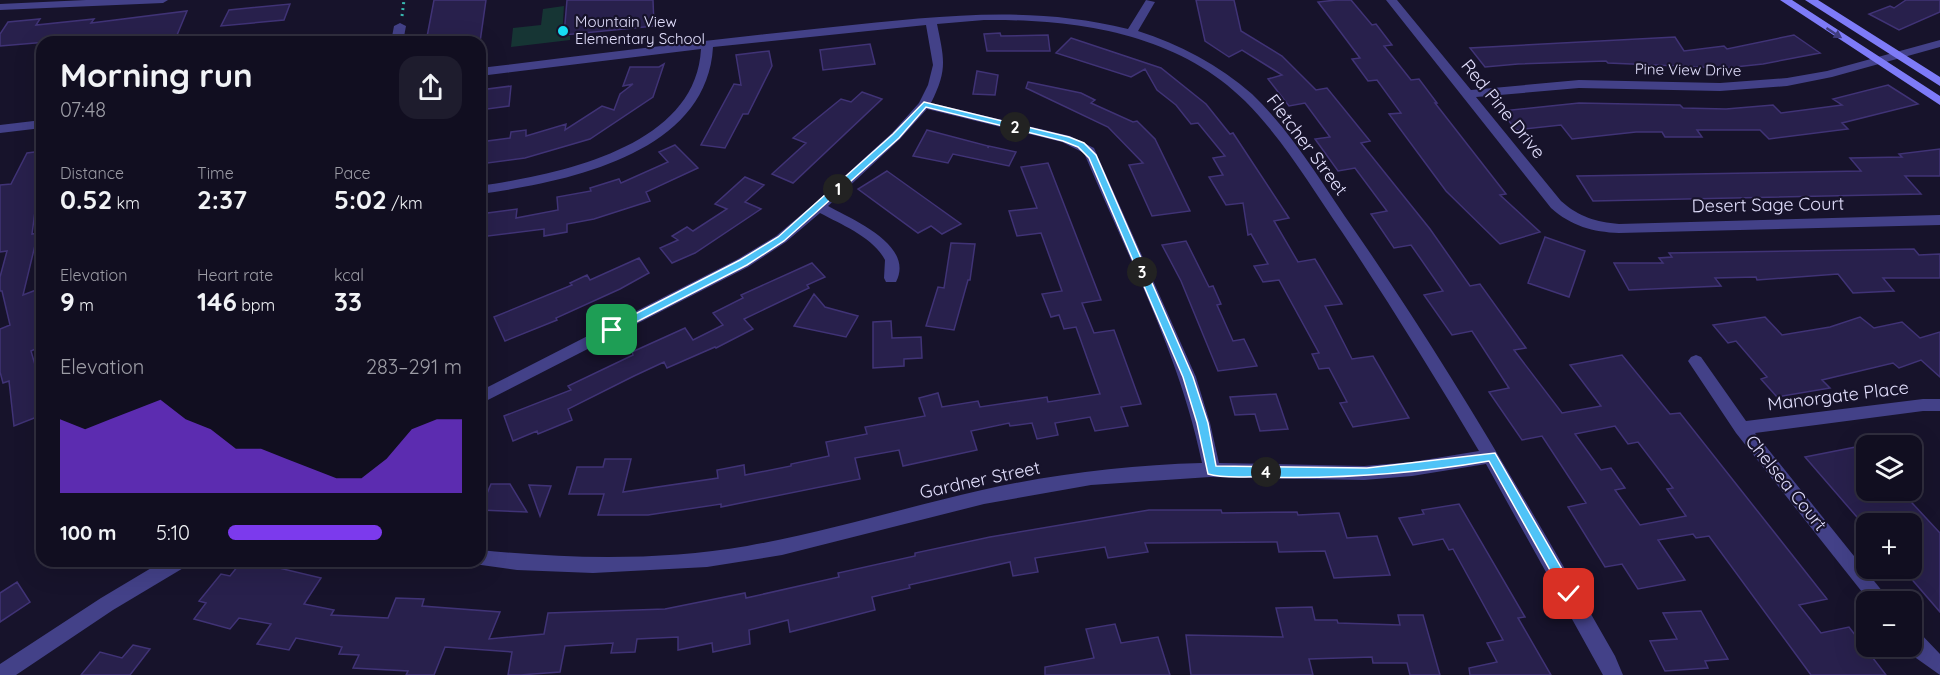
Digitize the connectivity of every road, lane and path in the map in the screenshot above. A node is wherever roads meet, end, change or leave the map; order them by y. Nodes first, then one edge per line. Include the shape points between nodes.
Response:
1 (163, 0) edge
2 (1391, 0) edge
3 (1785, 0) edge
4 (1810, 0) edge
5 (106, 2) edge
6 (1150, 2) dead end
7 (0, 8) edge
8 (931, 21) junction
9 (400, 26) dead end
10 (1131, 33) junction
11 (398, 36) edge
12 (1940, 43) edge
13 (707, 45) junction
14 (1895, 55) junction
15 (1877, 61) junction
16 (486, 71) edge
17 (1940, 82) edge
18 (1468, 94) junction
19 (1940, 101) edge
20 (924, 105) junction
21 (36, 125) edge
22 (0, 129) edge
23 (486, 189) edge
24 (819, 207) junction
25 (1940, 220) edge
26 (1597, 227) joint
27 (891, 278) dead end
28 (1696, 361) dead end
29 (486, 395) edge
30 (1940, 405) edge
31 (1742, 428) junction
32 (1491, 456) junction
33 (1212, 470) junction
34 (486, 559) edge
35 (169, 567) edge
36 (1873, 591) edge
37 (1922, 651) edge
38 (1940, 666) edge
39 (0, 675) edge
40 (1613, 675) edge

1 - 5 street
2 - 18 street, Red Pine Drive
3 -> 15 main road
4 - 14 main road
5 - 7 street
6 - 10 street
8 - 10 street, Fletcher Street via 1034,16 1081,21
8 - 13 street, Fletcher Street
8 - 20 street via 939,65
9 - 11 street
10 - 32 street, Fletcher Street via 1204,64 1256,105 1359,247
12 - 14 street, Pine View Drive
13 - 16 street, Fletcher Street
13 - 23 street via 705,70 692,96 667,124 633,148 590,167 548,179
14 - 15 street, Pine View Drive
14 - 17 main road
15 - 18 street, Pine View Drive via 1787,82 1720,87 1579,84
15 - 19 main road
18 - 26 street, Red Pine Drive via 1555,204 1574,218
20 - 24 street
20 - 33 street via 1066,139 1089,151 1188,377
21 - 22 street
24 - 27 street via 883,247 892,260
24 - 29 street via 781,239 743,262
25 - 26 street, Desert Sage Court via 1648,226 1623,230
28 - 31 street, Chelsea Court
30 - 31 street, Manorgate Place
31 - 36 street, Chelsea Court
32 - 33 street, Gardner Street via 1367,472
32 - 40 street, Fletcher Street
33 - 34 street, Gardner Street via 1129,474 1051,484 779,547 707,558 628,565 524,564
35 - 39 street
37 - 38 street

